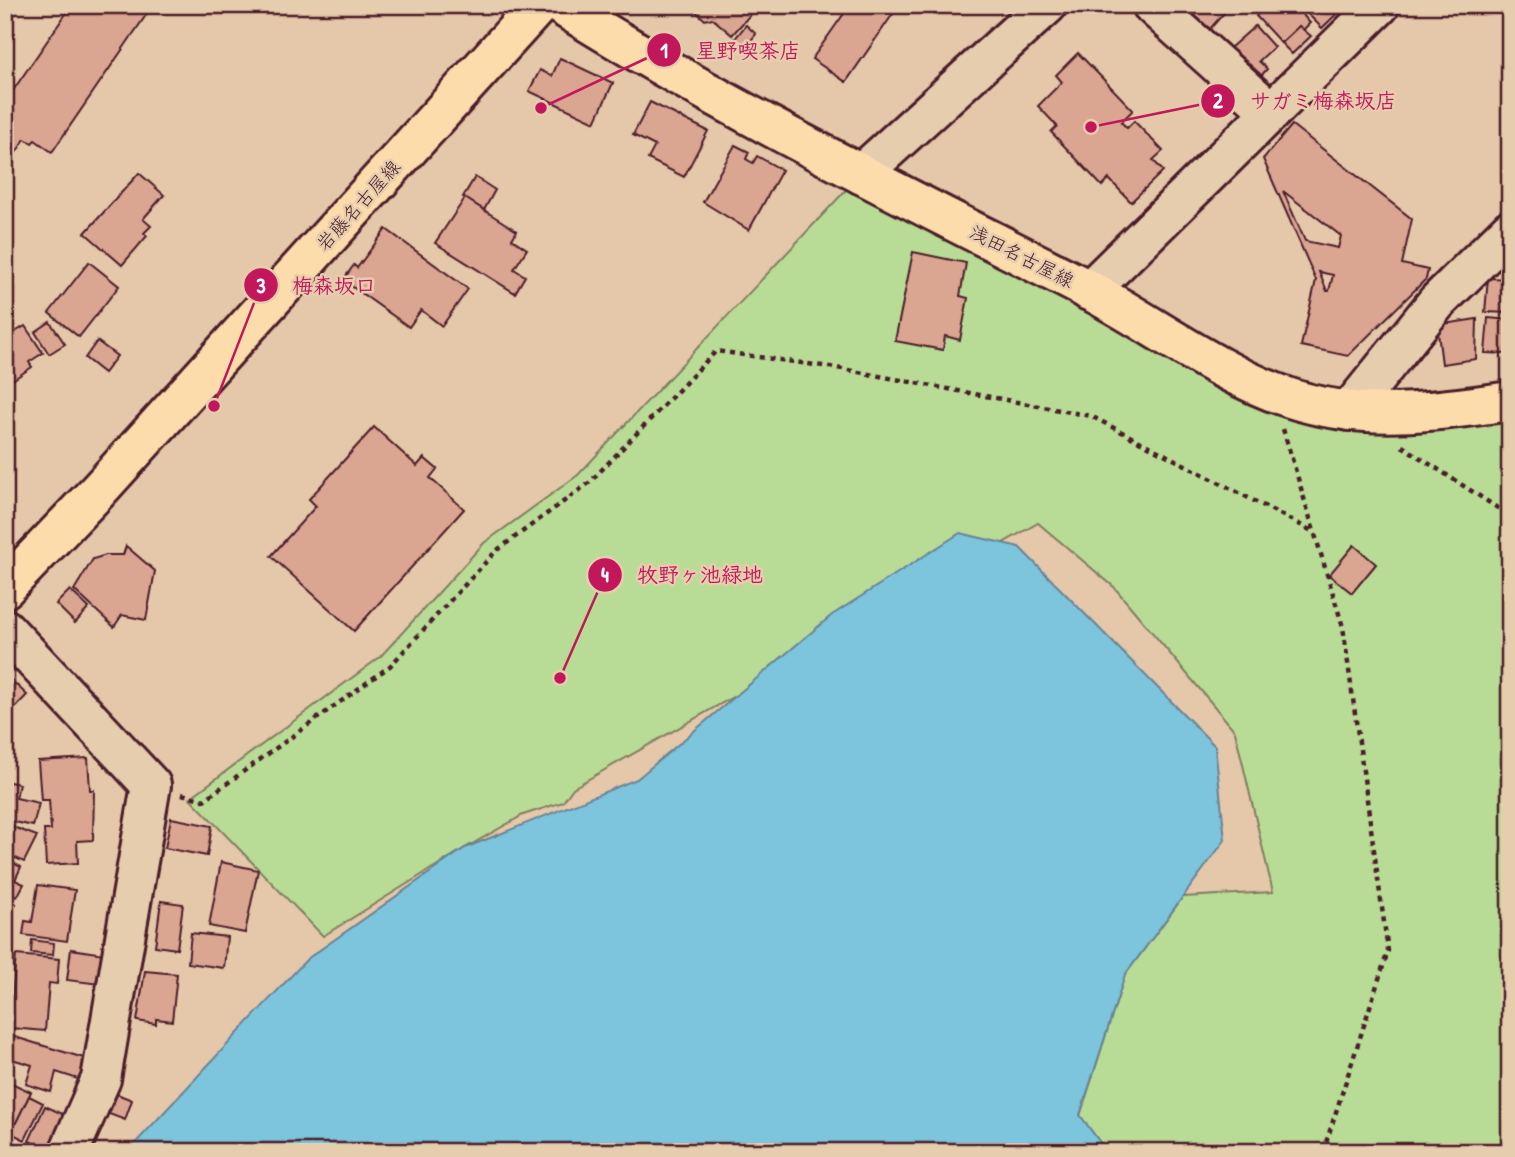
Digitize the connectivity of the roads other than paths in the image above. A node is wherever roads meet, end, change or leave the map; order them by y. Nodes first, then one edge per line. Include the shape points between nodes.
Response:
1 (539, 5) edge
2 (560, 5) edge
3 (1047, 5) edge
4 (1152, 5) edge
5 (1380, 5) edge
6 (1271, 112) junction
7 (861, 174) junction
8 (1510, 230) edge
9 (1089, 290) junction
10 (1510, 401) edge
11 (1349, 411) junction
12 (5, 588) edge
13 (5, 629) edge
14 (69, 1152) edge

1 - 12 main road, 岩藤名古屋線
2 - 7 main road, 浅田名古屋線 via 644,58
3 - 7 street
4 - 6 street
5 - 6 street
6 - 9 street
7 - 9 main road, 浅田名古屋線
8 - 11 street via 1437,302
9 - 11 main road, 浅田名古屋線 via 1196,354 1290,398
10 - 11 main road, 浅田名古屋線 via 1433,412
13 - 14 street via 151,785 101,1079

